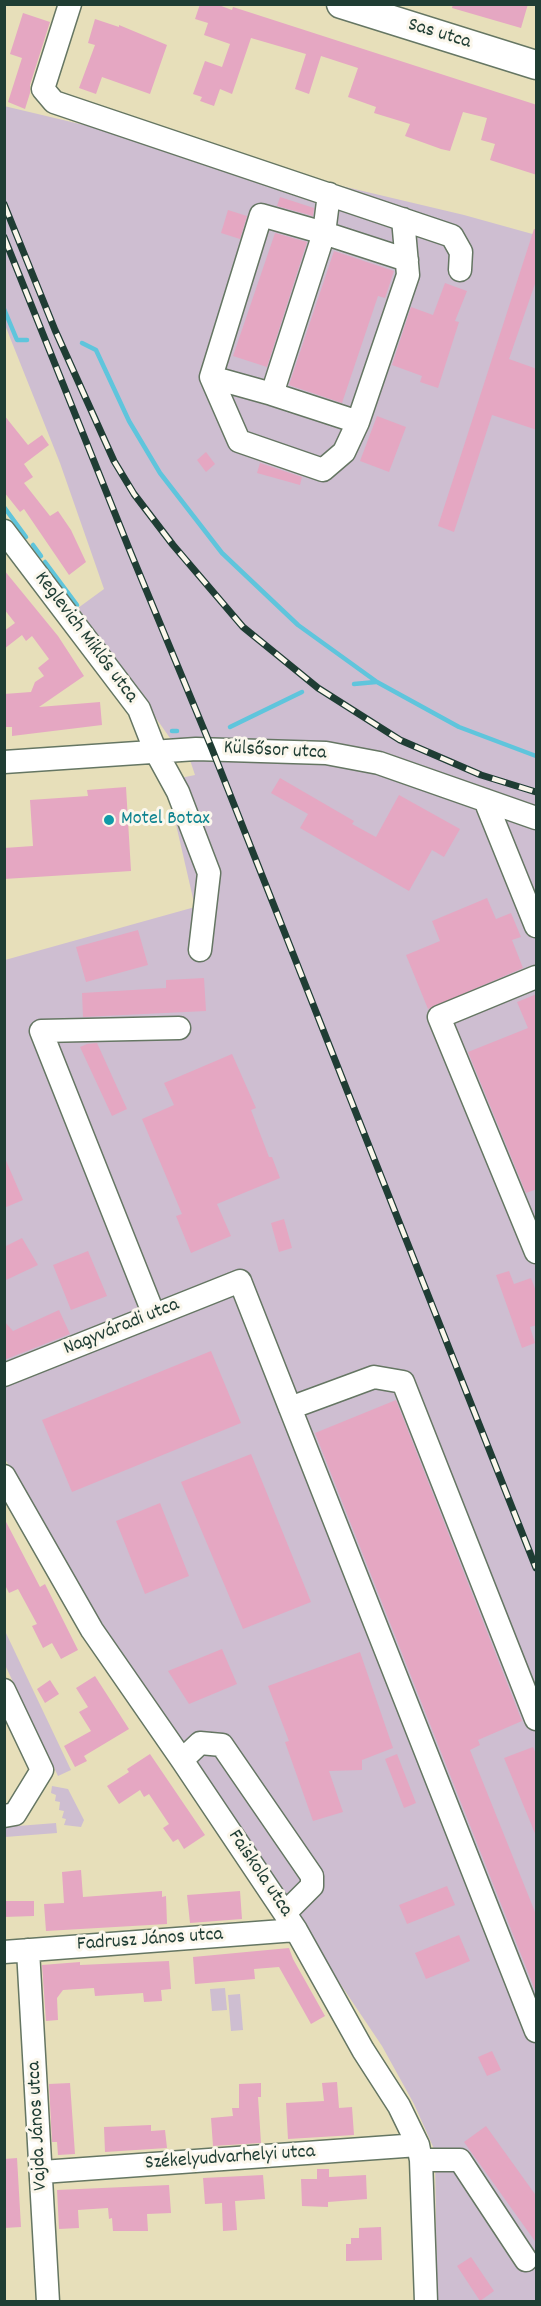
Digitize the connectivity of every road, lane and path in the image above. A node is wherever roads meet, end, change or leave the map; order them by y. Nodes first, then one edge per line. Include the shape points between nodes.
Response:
1 (70, 4) edge
2 (341, 4) edge
3 (537, 65) edge
4 (329, 194) junction
5 (403, 219) junction
6 (324, 233) junction
7 (407, 260) junction
8 (460, 270) dead end
9 (211, 377) junction
10 (272, 394) junction
11 (358, 422) junction
12 (4, 531) edge
13 (155, 750) junction
14 (4, 762) edge
15 (485, 800) junction
16 (537, 818) edge
17 (537, 926) edge
18 (200, 950) dead end
19 (537, 977) edge
20 (179, 1028) dead end
21 (531, 1221) edge
22 (537, 1252) edge
23 (154, 1315) junction
24 (4, 1375) edge
25 (290, 1408) junction
26 (5, 1477) edge
27 (4, 1690) edge
28 (537, 1719) edge
29 (182, 1760) junction
30 (4, 1816) edge
31 (290, 1921) junction
32 (28, 1950) junction
33 (4, 1952) edge
34 (537, 2031) edge
35 (419, 2153) junction
36 (42, 2172) junction
37 (526, 2260) dead end
38 (48, 2301) edge
39 (426, 2301) edge

1 - 4 street via 43,89 54,102
2 - 3 main road, Sas utca
4 - 5 street
4 - 6 street
5 - 7 street
5 - 8 street via 452,236 461,252
6 - 7 street
6 - 9 street via 261,215
6 - 10 street
7 - 11 street via 408,275
9 - 10 street
9 - 11 street via 239,441 323,470 344,452
10 - 11 street
12 - 13 street, Keglevich Miklós utca via 139,709
13 - 14 street, Külsősor utca
13 - 15 street, Külsősor utca via 326,753 379,763
13 - 18 street, Keglevich Miklós utca via 178,792 209,873
15 - 16 street, Külsősor utca
15 - 17 street
19 - 21 street via 439,1017
20 - 23 street via 41,1031
21 - 22 street
23 - 24 street, Nagyváradi utca
23 - 25 street, Nagyváradi utca via 240,1281
25 - 28 street via 374,1377 403,1382
25 - 34 street
26 - 29 street, Faiskola utca via 92,1630
27 - 30 street via 42,1770 15,1814
29 - 31 street, Faiskola utca
29 - 31 street via 200,1743 222,1745 312,1876 312,1886
31 - 32 street, Fadrusz János utca
31 - 35 street, Faiskola utca via 399,2106
32 - 33 street, Fadrusz János utca
32 - 36 street, Vajda János utca
35 - 36 street, Székelyudvarhelyi utca
35 - 37 street, Székelyudvarhelyi utca via 459,2160
35 - 39 street, Faiskola utca
36 - 38 street, Vajda János utca

